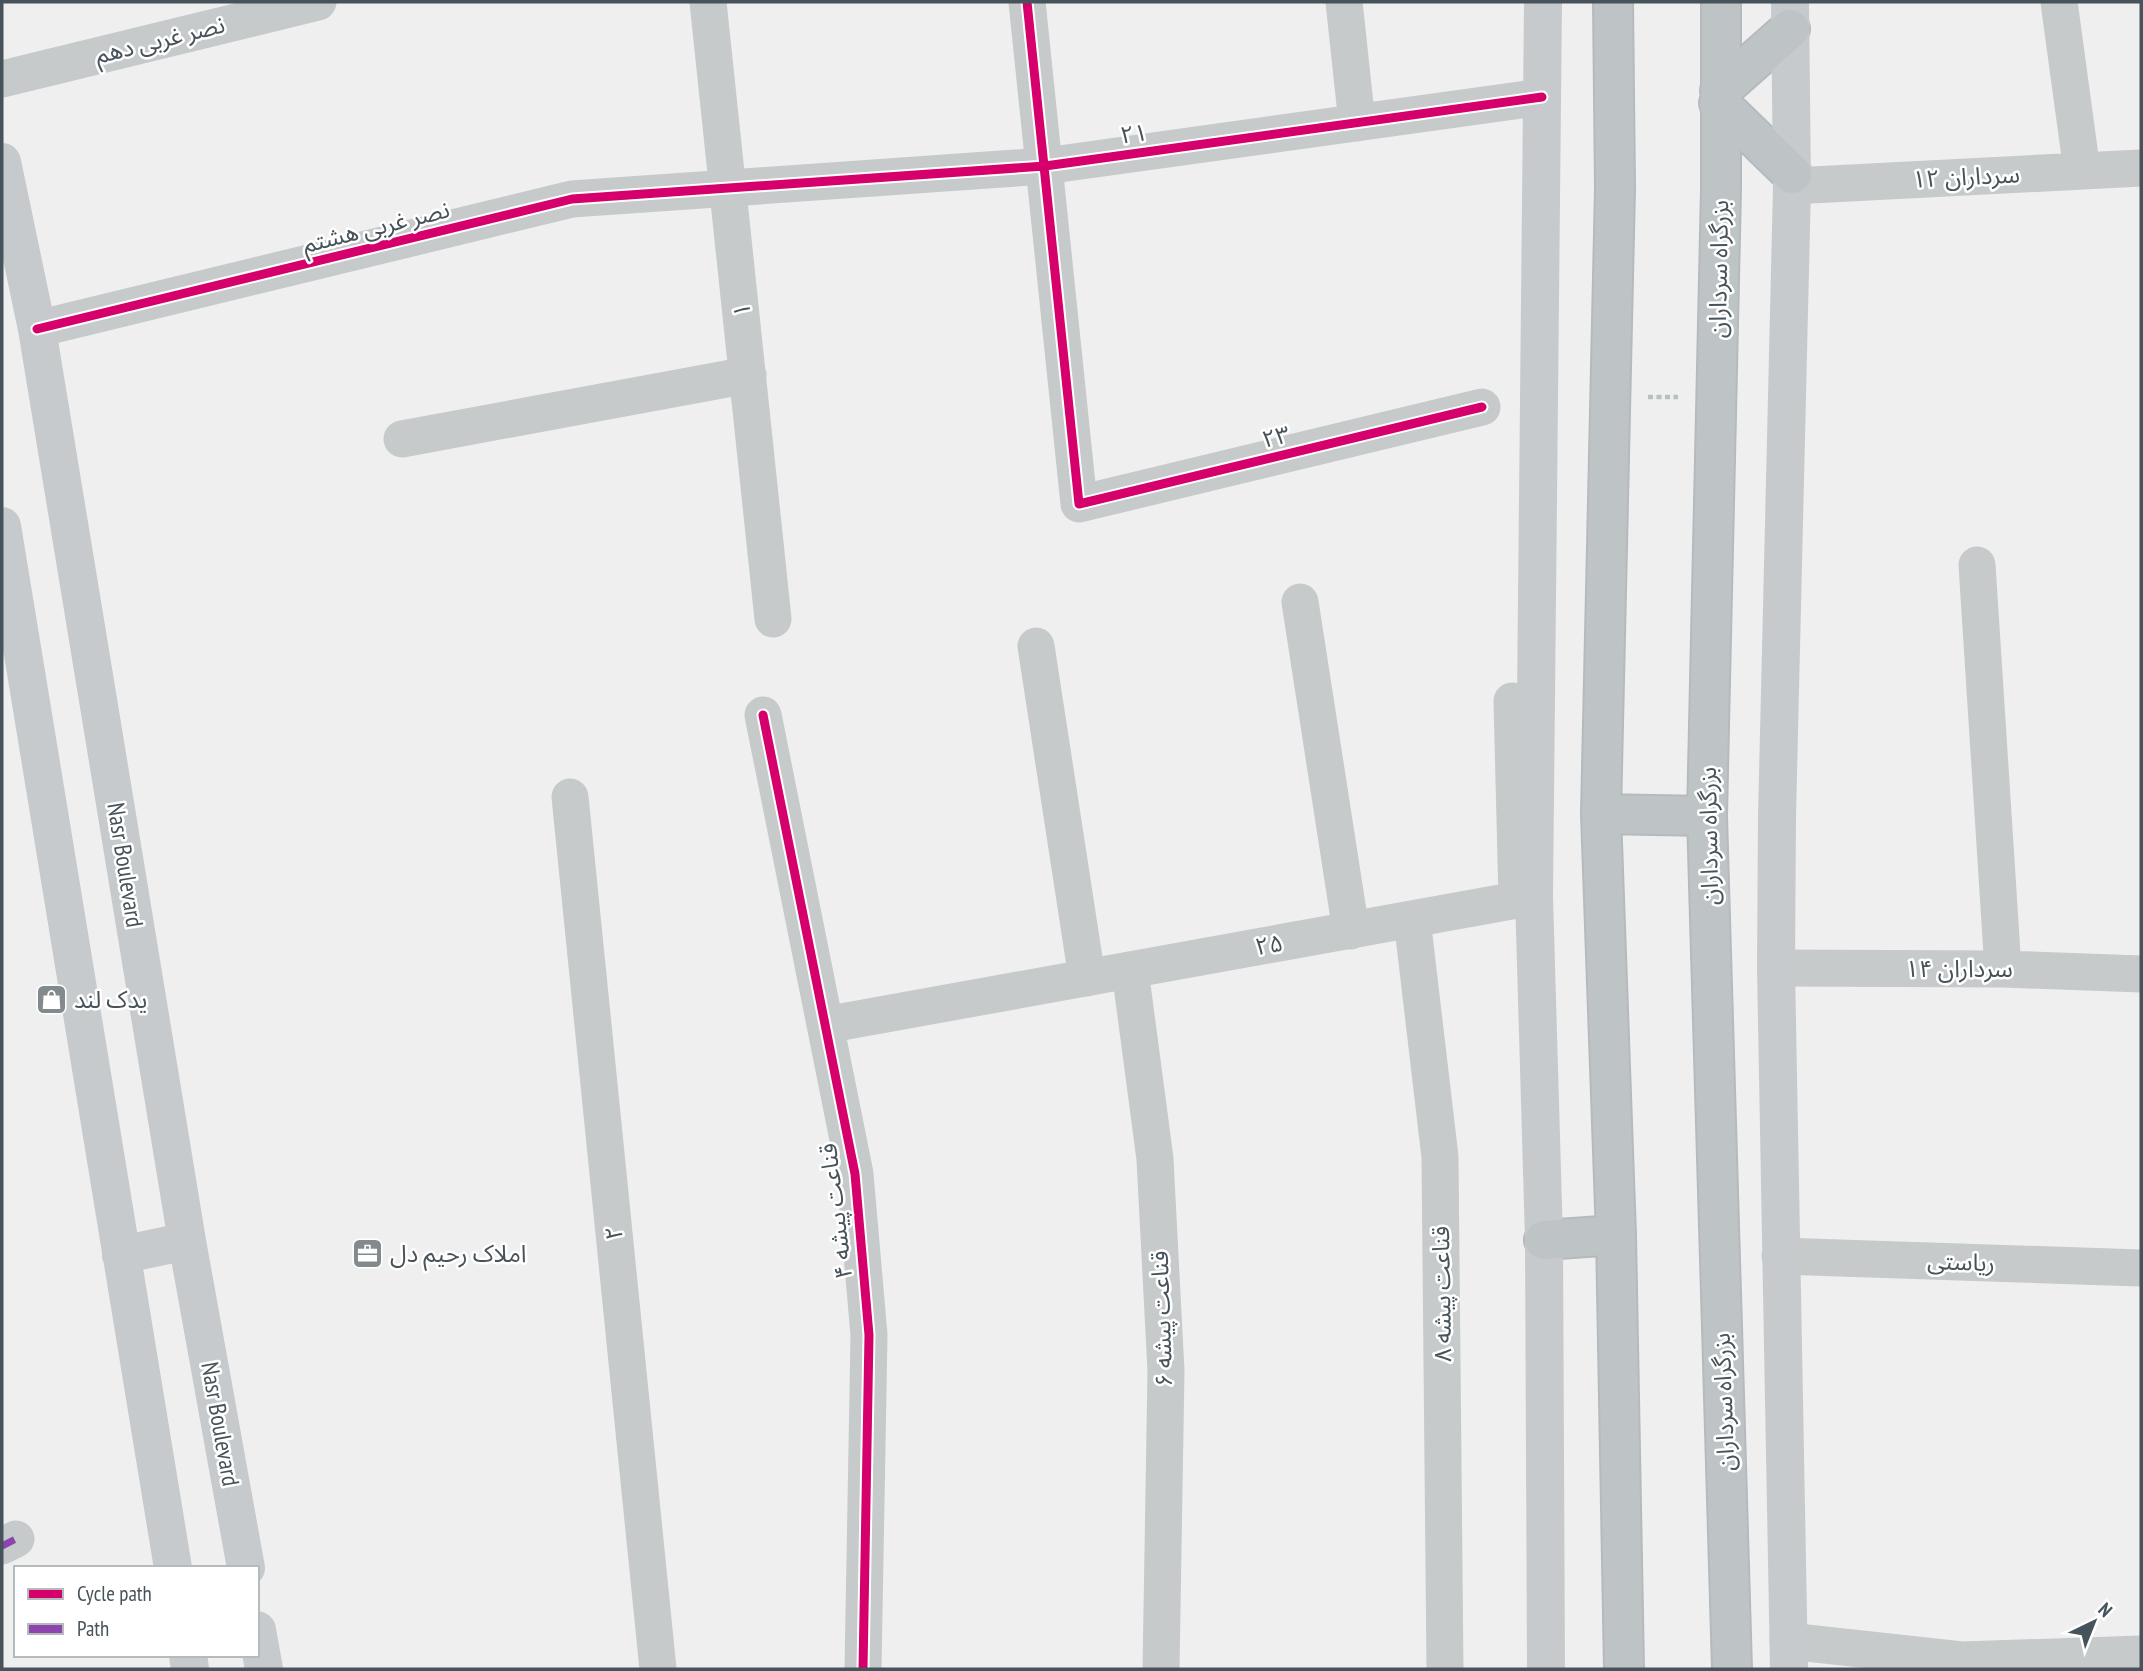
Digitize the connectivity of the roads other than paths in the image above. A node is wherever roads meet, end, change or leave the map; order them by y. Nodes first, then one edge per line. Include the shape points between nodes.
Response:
1 (318, 2) edge
2 (708, 2) edge
3 (1027, 2) edge
4 (1344, 2) edge
5 (1543, 2) edge
6 (1613, 2) edge
7 (1721, 2) edge
8 (2059, 2) edge
9 (1790, 15) edge
10 (2, 79) edge
11 (1542, 97) junction
12 (1720, 97) junction
13 (1357, 123) junction
14 (2, 162) edge
15 (1045, 166) junction
16 (2141, 168) edge
17 (2082, 171) junction
18 (1792, 180) junction
19 (729, 190) junction
20 (37, 329) junction
21 (748, 375) junction
22 (1482, 407) dead end
23 (402, 439) dead end
24 (2, 526) edge
25 (1977, 565) dead end
26 (1300, 602) dead end
27 (773, 619) dead end
28 (1036, 646) dead end
29 (1512, 701) dead end
30 (763, 715) dead end
31 (570, 797) dead end
32 (1601, 814) junction
33 (1707, 816) junction
34 (1412, 919) junction
35 (1351, 930) junction
36 (1776, 968) junction
37 (2003, 968) junction
38 (1130, 970) junction
39 (2141, 974) edge
40 (1087, 978) junction
41 (825, 1025) junction
42 (1616, 1235) junction
43 (1544, 1240) junction
44 (187, 1241) junction
45 (121, 1255) junction
46 (1780, 1256) junction
47 (2141, 1268) edge
48 (173, 1566) edge
49 (246, 1566) edge
50 (259, 1641) edge
51 (2141, 1654) edge
52 (1789, 1655) edge
53 (264, 1669) edge
54 (658, 1669) edge
55 (863, 1669) edge
56 (1161, 1669) edge
57 (1445, 1669) edge
58 (1546, 1669) edge
59 (1624, 1669) edge
60 (1732, 1669) edge

1 - 10 street, نصر غربی دهم
2 - 19 street, ۱
3 - 15 street
4 - 13 street
5 - 11 main road
6 - 32 highway via 1615,188
7 - 12 highway, بزرگراه سرداران
8 - 17 street
9 - 12 highway
9 - 18 main road
11 - 13 street, ۲۱
11 - 43 main road via 1534,896
12 - 18 highway
12 - 33 highway, بزرگراه سرداران
13 - 15 street, ۲۱
14 - 20 main road, Nasr Boulevard
15 - 19 street, ۲۱
15 - 22 street, ۲۳ via 1080,504
16 - 17 street, ۱۲ سرداران
17 - 18 street, ۱۲ سرداران
18 - 36 main road
19 - 20 street, نصر غربی هشتم via 572,199
19 - 21 street, ۱
20 - 44 main road, Nasr Boulevard
21 - 23 street
21 - 27 street, ۱
24 - 45 main road
25 - 37 street
26 - 35 street
28 - 40 street
29 - 34 street, ۲۵ via 1517,900
30 - 41 street, قناعت پیشه ۴
31 - 54 street, ۲
32 - 33 highway
32 - 42 highway
33 - 60 highway, بزرگراه سرداران
34 - 35 street, ۲۵
34 - 57 street, قناعت پیشه ۸ via 1440,1157
35 - 38 street, ۲۵
36 - 37 street, ۱۴ سرداران
36 - 46 main road
37 - 39 street, ۱۴ سرداران
38 - 40 street, ۲۵
38 - 56 street, قناعت پیشه ۶ via 1155,1159 1166,1371
40 - 41 street, ۲۵
41 - 55 street, قناعت پیشه ۴ via 855,1174 869,1335
42 - 43 highway
42 - 59 highway
43 - 58 main road
44 - 45 main road
44 - 49 main road, Nasr Boulevard
45 - 48 main road
46 - 47 street, ریاستی
46 - 52 main road
50 - 53 main road
51 - 52 street via 1962,1660

